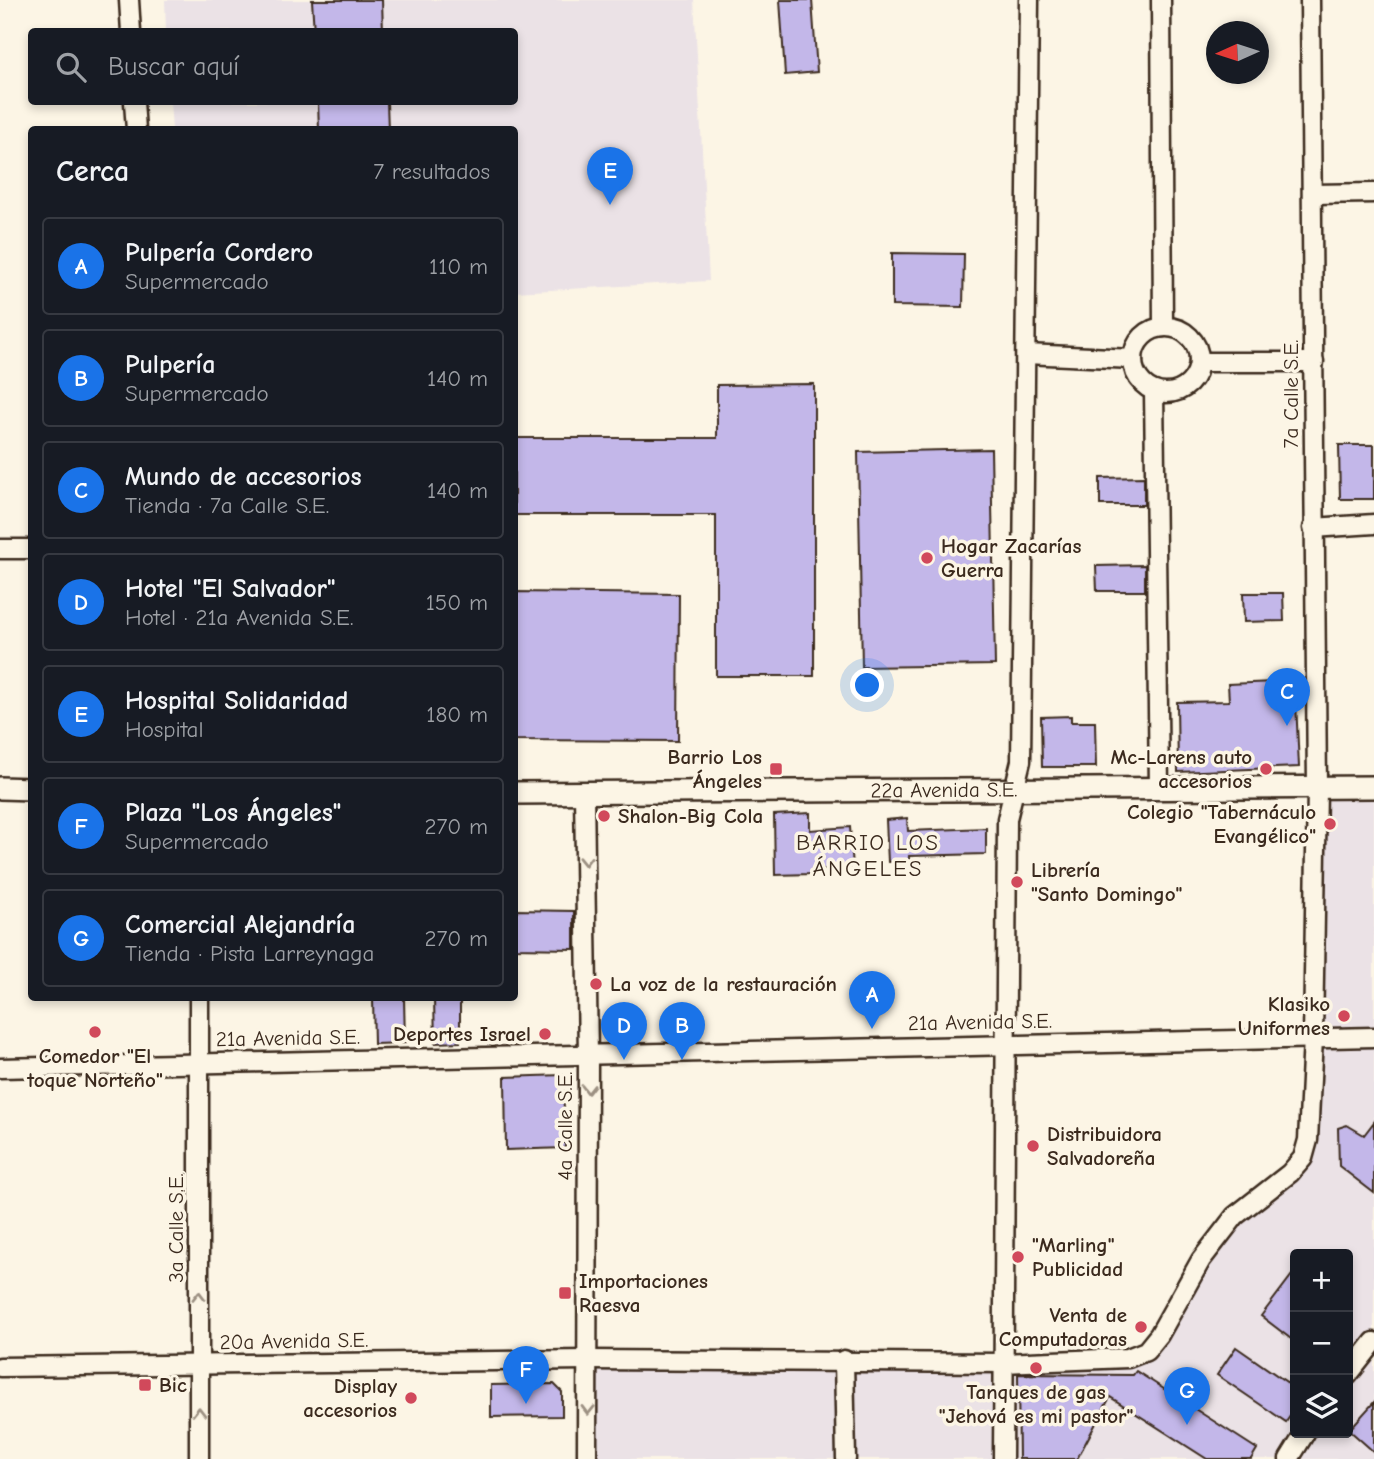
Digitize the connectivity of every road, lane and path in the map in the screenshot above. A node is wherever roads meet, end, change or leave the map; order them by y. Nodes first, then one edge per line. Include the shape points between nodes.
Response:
1 (130, 0) edge
2 (1028, 0) edge
3 (1161, 0) edge
4 (1310, 0) edge
5 (131, 28) edge
6 (134, 105) edge
7 (136, 126) edge
8 (1374, 193) edge
9 (1313, 194) junction
10 (1163, 327) junction
11 (1026, 354) junction
12 (1133, 359) junction
13 (1199, 362) junction
14 (1314, 362) junction
15 (1154, 391) junction
16 (1374, 524) edge
17 (1313, 527) junction
18 (0, 549) edge
19 (28, 549) edge
20 (1374, 787) edge
21 (0, 788) edge
22 (1159, 788) junction
23 (1317, 788) junction
24 (28, 789) edge
25 (1013, 792) junction
26 (518, 793) edge
27 (584, 793) junction
28 (199, 1001) edge
29 (1374, 1037) edge
30 (1313, 1038) junction
31 (1004, 1044) junction
32 (588, 1055) junction
33 (198, 1062) junction
34 (0, 1068) edge
35 (1374, 1342) edge
36 (588, 1360) junction
37 (844, 1360) junction
38 (1004, 1363) junction
39 (200, 1364) junction
40 (0, 1367) edge
41 (1353, 1369) edge
42 (1302, 1438) edge
43 (199, 1459) edge
44 (587, 1459) edge
45 (846, 1459) edge
46 (1003, 1459) edge
47 (1289, 1459) edge

1 - 5 street
2 - 11 street
3 - 10 street
4 - 9 street, 7a Calle S.E.
6 - 7 street
8 - 9 street
9 - 14 street, 7a Calle S.E.
10 - 12 street via 1142,337
10 - 13 street via 1189,336
11 - 12 street
11 - 25 street via 1021,761
12 - 15 street via 1138,378
13 - 14 street
13 - 15 street via 1189,384 1178,391
14 - 17 street, 7a Calle S.E.
15 - 22 street
16 - 17 street
17 - 23 street, 7a Calle S.E.
18 - 19 street
20 - 23 street, 22a Avenida S.E.
21 - 24 street
22 - 23 street, 22a Avenida S.E.
22 - 25 street, 22a Avenida S.E.
23 - 30 street, 7a Calle S.E.
25 - 27 street, 22a Avenida S.E.
25 - 31 street via 1007,819
26 - 27 street, 22a Avenida S.E.
27 -> 32 street, 4a Calle S.E.
28 - 33 street, 3a Calle S.E.
29 - 30 street, 21a Avenida S.E.
30 - 31 street, 21a Avenida S.E.
30 - 38 street, 7a Calle S.E. via 1303,1158 1235,1216 1201,1260 1146,1350 1128,1358
31 - 32 street, 21a Avenida S.E.
31 - 38 street
32 - 33 street, 21a Avenida S.E.
32 -> 36 street, 4a Calle S.E.
33 - 34 street, 21a Avenida S.E.
39 -> 33 street, 3a Calle S.E.
35 - 41 street
36 - 37 street, 20a Avenida S.E.
36 - 39 street, 20a Avenida S.E.
36 -> 44 street, 4a Calle S.E.
37 - 38 street, 20a Avenida S.E.
37 - 45 street
38 - 46 street
39 - 40 street, 20a Avenida S.E.
43 -> 39 street, 3a Calle S.E.
42 - 47 street

